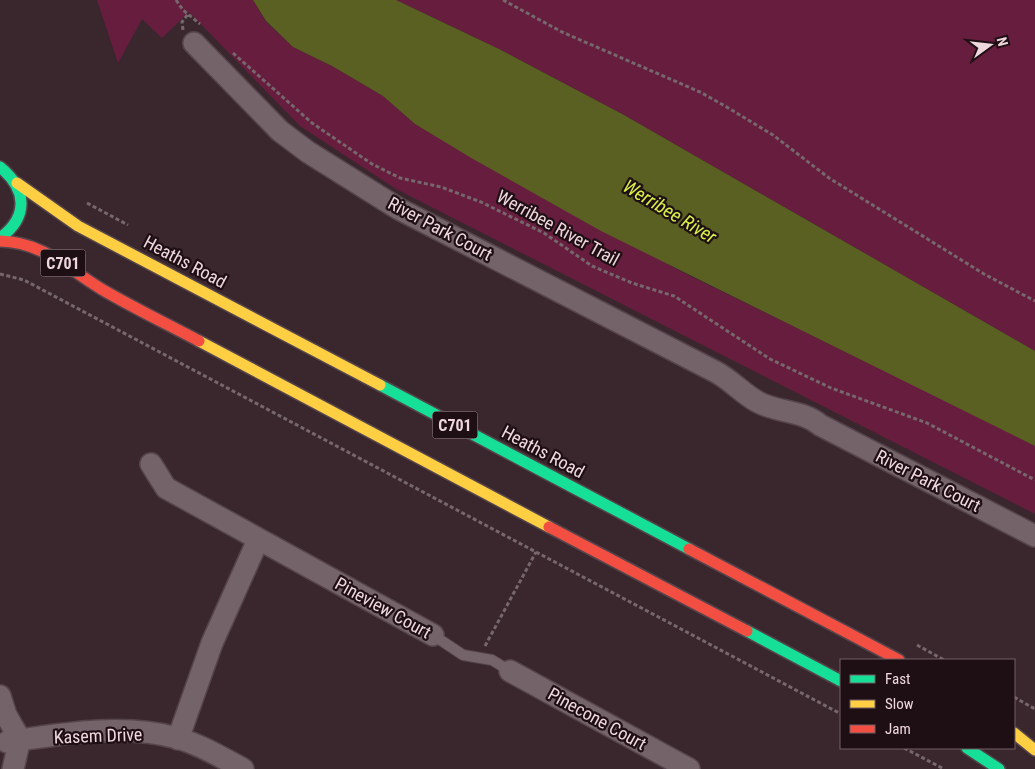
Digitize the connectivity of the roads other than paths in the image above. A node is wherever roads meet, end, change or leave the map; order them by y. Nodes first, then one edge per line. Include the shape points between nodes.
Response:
1 (200, 37) road end
2 (0, 167) edge
3 (17, 183) junction
4 (0, 240) edge
5 (151, 464) dead end
6 (1035, 536) edge
7 (258, 540) junction
8 (433, 635) joint
9 (896, 659) edge
10 (510, 671) joint
11 (840, 680) edge
12 (0, 696) edge
13 (0, 722) edge
14 (1015, 734) edge
15 (178, 739) junction
16 (13, 742) junction
17 (969, 749) edge
18 (1035, 750) edge
19 (685, 768) edge
20 (5, 769) edge
21 (13, 769) edge
22 (243, 769) edge
23 (999, 769) edge

1 - 6 street, River Park Court via 280,132 399,209 716,372 729,390 761,416 794,424 820,425
2 - 3 main road, C701
3 - 4 main road, C701 via 22,198 20,213 14,226
3 - 9 main road, Heaths Road / C701 via 78,226
4 - 11 main road, C701 via 42,248 103,290
5 - 7 street, Pineview Court via 166,488
7 - 8 street, Pineview Court
7 - 15 street via 212,643
8 - 10 lane, Pineview Court via 463,655 492,660
10 - 19 street, Pinecone Court
12 - 16 street
13 - 16 street
14 - 18 main road
15 - 16 street, Kasem Drive via 143,732 111,731
15 - 22 street, Kasem Drive
16 - 20 street
16 - 21 street
17 - 23 main road

